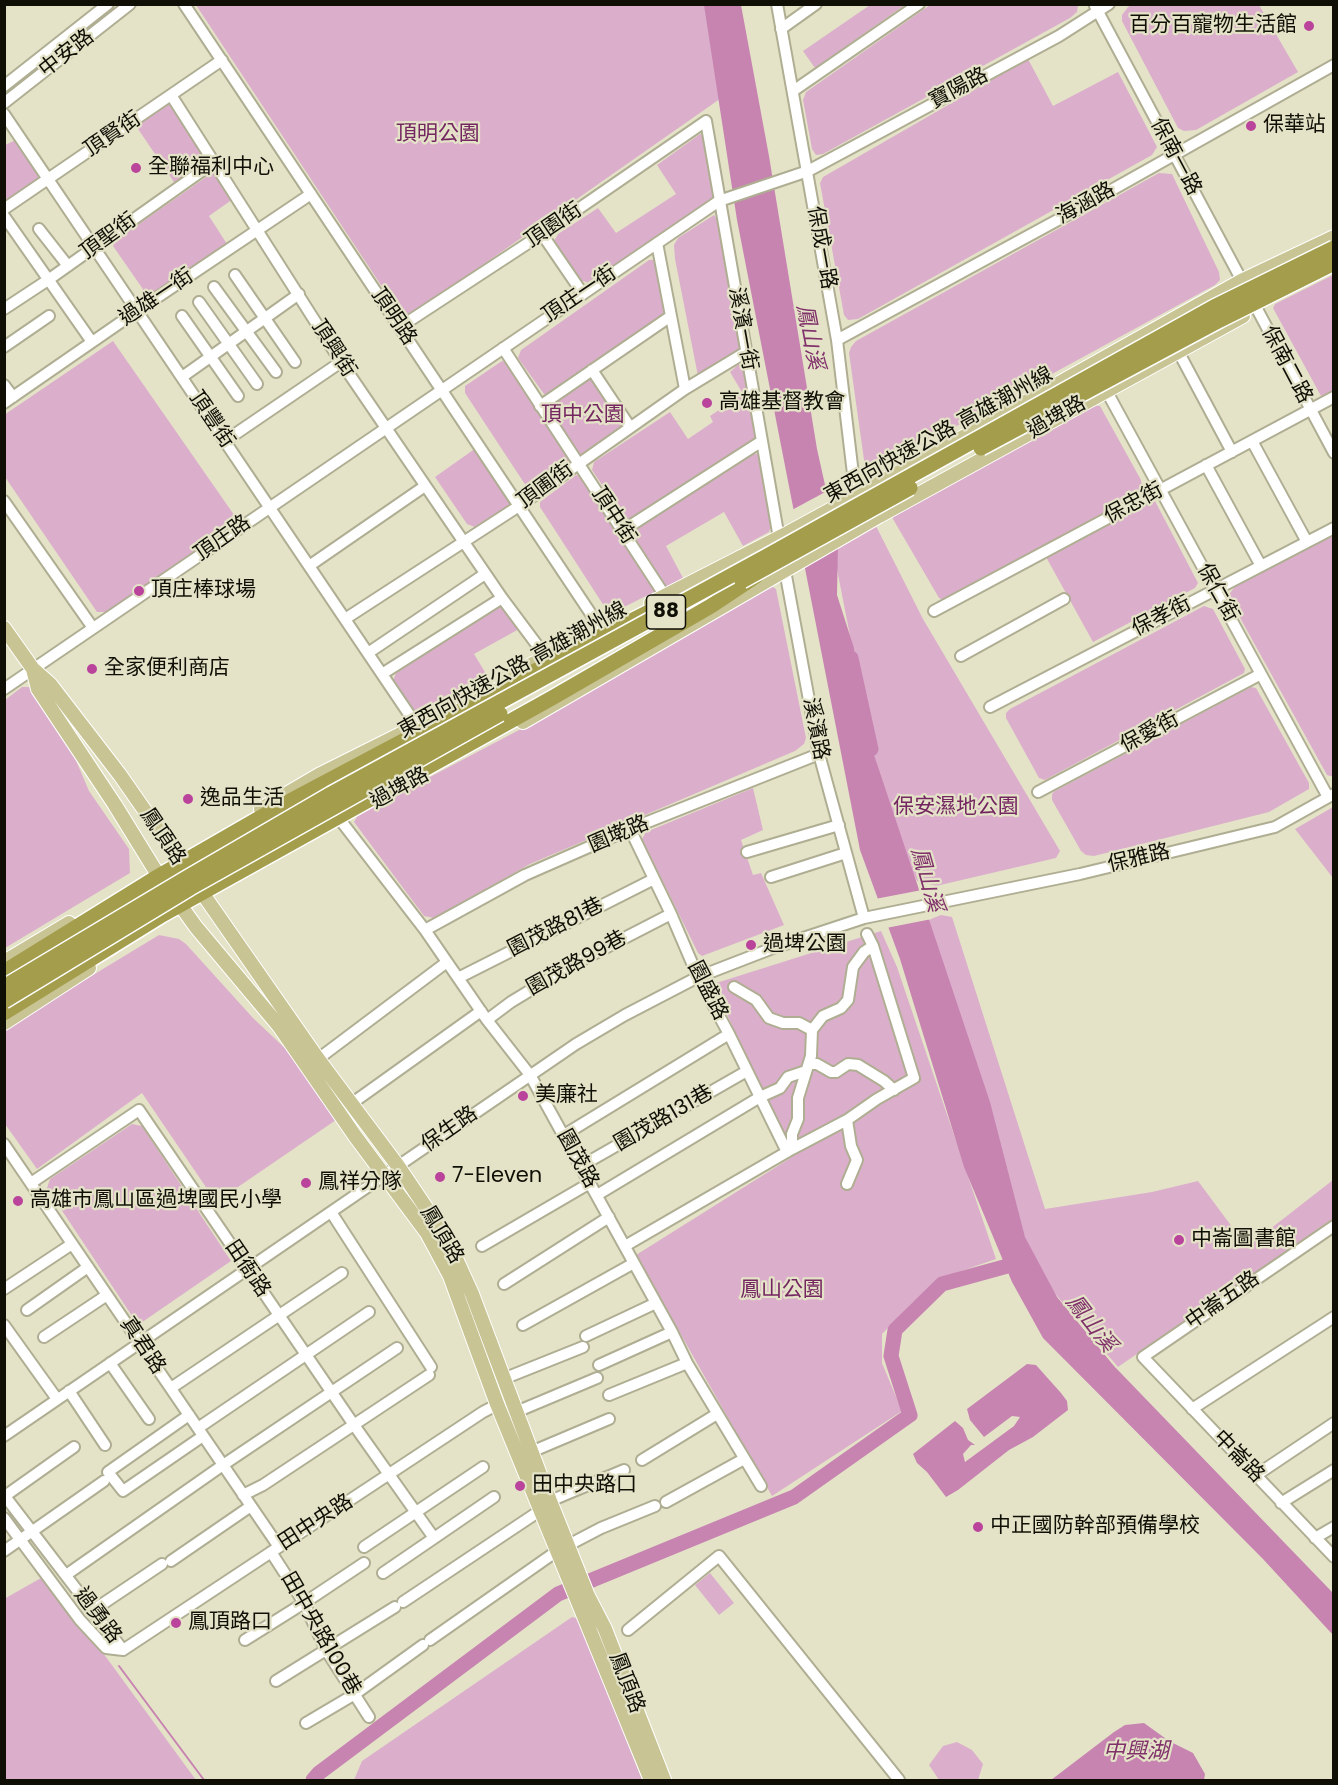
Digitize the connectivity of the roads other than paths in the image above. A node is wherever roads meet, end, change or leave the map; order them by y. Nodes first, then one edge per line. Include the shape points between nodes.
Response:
1 (108, 4) edge
2 (130, 4) edge
3 (184, 4) edge
4 (777, 4) edge
5 (816, 4) edge
6 (919, 4) edge
7 (1109, 4) edge
8 (1096, 7) edge
9 (781, 29) junction
10 (222, 60) junction
11 (1334, 64) edge
12 (4, 87) edge
13 (792, 91) junction
14 (171, 95) junction
15 (4, 104) edge
16 (4, 114) edge
17 (706, 121) joint
18 (1174, 155) junction
19 (213, 162) junction
20 (808, 171) junction
21 (48, 179) junction
22 (311, 194) junction
23 (719, 201) junction
24 (4, 209) edge
25 (4, 216) edge
26 (39, 229) dead end
27 (258, 230) junction
28 (542, 234) junction
29 (1334, 237) edge
30 (657, 243) junction
31 (94, 248) junction
32 (1334, 248) edge
33 (1334, 263) edge
34 (68, 266) junction
35 (1334, 270) edge
36 (235, 275) dead end
37 (48, 280) junction
38 (1241, 281) junction
39 (214, 287) dead end
40 (298, 294) junction
41 (583, 294) junction
42 (199, 302) dead end
43 (4, 309) edge
44 (1256, 309) junction
45 (137, 311) junction
46 (49, 316) dead end
47 (182, 316) dead end
48 (671, 316) junction
49 (265, 318) junction
50 (400, 327) junction
51 (246, 331) junction
52 (837, 340) junction
53 (92, 342) junction
54 (229, 343) junction
55 (4, 347) edge
56 (503, 348) junction
57 (1178, 351) junction
58 (746, 352) junction
59 (211, 356) junction
60 (295, 362) dead end
61 (341, 362) junction
62 (592, 370) junction
63 (276, 372) dead end
64 (182, 377) junction
65 (257, 384) dead end
66 (4, 385) edge
67 (685, 389) junction
68 (442, 390) junction
69 (1106, 390) junction
70 (238, 396) dead end
71 (1334, 397) edge
72 (9, 400) edge
73 (540, 406) junction
74 (1310, 410) junction
75 (630, 427) junction
76 (386, 428) junction
77 (225, 441) junction
78 (762, 441) junction
79 (1252, 441) junction
80 (1232, 452) junction
81 (1334, 453) edge
82 (578, 464) junction
83 (1206, 465) junction
84 (425, 486) junction
85 (1161, 490) junction
86 (862, 491) junction
87 (4, 501) edge
88 (519, 506) junction
89 (270, 507) junction
90 (1334, 528) edge
91 (622, 531) junction
92 (778, 537) junction
93 (463, 542) junction
94 (1308, 542) junction
95 (775, 564) junction
96 (309, 566) junction
97 (1261, 566) junction
98 (485, 574) junction
99 (1215, 590) junction
100 (665, 596) junction
101 (502, 598) junction
102 (1064, 599) dead end
103 (934, 611) dead end
104 (345, 619) junction
105 (4, 628) edge
106 (93, 628) junction
107 (601, 629) junction
108 (368, 653) junction
109 (961, 656) dead end
110 (546, 657) junction
111 (33, 669) junction
112 (382, 674) junction
113 (1261, 674) junction
114 (4, 689) edge
115 (990, 707) dead end
116 (417, 726) junction
117 (819, 754) junction
118 (1038, 792) dead end
119 (1331, 795) edge
120 (341, 821) junction
121 (839, 825) junction
122 (630, 829) junction
123 (747, 852) dead end
124 (846, 853) junction
125 (179, 860) junction
126 (157, 873) junction
127 (771, 877) dead end
128 (654, 879) junction
129 (203, 895) junction
130 (182, 907) junction
131 (671, 914) junction
132 (864, 918) junction
133 (425, 930) junction
134 (867, 934) dead end
135 (873, 946) junction
136 (447, 962) junction
137 (5, 964) edge
138 (698, 976) junction
139 (458, 978) junction
140 (4, 987) edge
141 (734, 987) dead end
142 (4, 1000) edge
143 (4, 1013) edge
144 (484, 1015) junction
145 (4, 1023) edge
146 (812, 1030) junction
147 (729, 1034) junction
148 (318, 1059) junction
149 (808, 1067) junction
150 (747, 1071) junction
151 (530, 1075) junction
152 (894, 1090) junction
153 (760, 1097) junction
154 (351, 1104) junction
155 (847, 1120) junction
156 (564, 1135) junction
157 (4, 1144) edge
158 (789, 1151) junction
159 (398, 1166) junction
160 (581, 1166) junction
161 (385, 1175) junction
162 (31, 1183) junction
163 (590, 1183) junction
164 (847, 1184) dead end
165 (597, 1195) junction
166 (331, 1212) junction
167 (609, 1217) junction
168 (1334, 1226) edge
169 (72, 1244) junction
170 (625, 1245) junction
171 (482, 1246) dead end
172 (634, 1263) junction
173 (88, 1267) junction
174 (248, 1269) junction
175 (342, 1274) dead end
176 (504, 1284) dead end
177 (4, 1289) edge
178 (107, 1295) junction
179 (656, 1303) junction
180 (27, 1310) dead end
181 (369, 1312) dead end
182 (279, 1316) junction
183 (1334, 1317) edge
184 (4, 1325) edge
185 (523, 1325) dead end
186 (672, 1332) junction
187 (586, 1336) dead end
188 (44, 1337) dead end
189 (140, 1342) junction
190 (583, 1347) dead end
191 (397, 1348) dead end
192 (306, 1355) junction
193 (1143, 1357) joint
194 (110, 1363) junction
195 (687, 1363) junction
196 (599, 1365) dead end
197 (597, 1378) dead end
198 (503, 1379) junction
199 (171, 1388) junction
200 (69, 1391) junction
201 (332, 1392) junction
202 (609, 1395) dead end
203 (510, 1398) junction
204 (57, 1399) junction
205 (497, 1404) junction
206 (1192, 1409) junction
207 (516, 1413) junction
208 (717, 1414) junction
209 (189, 1415) junction
210 (149, 1419) dead end
211 (609, 1419) dead end
212 (1334, 1423) edge
213 (354, 1425) junction
214 (200, 1432) junction
215 (4, 1436) edge
216 (105, 1445) dead end
217 (74, 1447) dead end
218 (531, 1452) junction
219 (744, 1459) junction
220 (642, 1460) dead end
221 (223, 1465) junction
222 (483, 1467) dead end
223 (624, 1470) dead end
224 (1334, 1470) edge
225 (390, 1475) junction
226 (1255, 1476) junction
227 (104, 1481) dead end
228 (761, 1486) dead end
229 (243, 1495) junction
230 (5, 1496) edge
231 (494, 1497) dead end
232 (666, 1502) dead end
233 (1281, 1503) junction
234 (251, 1506) junction
235 (545, 1506) junction
236 (655, 1506) dead end
237 (416, 1512) junction
238 (4, 1518) edge
239 (1334, 1527) edge
240 (32, 1531) junction
241 (434, 1538) junction
242 (1315, 1538) junction
243 (20, 1539) junction
244 (364, 1546) dead end
245 (562, 1548) junction
246 (275, 1550) junction
247 (4, 1551) edge
248 (1334, 1557) edge
249 (364, 1563) dead end
250 (383, 1573) dead end
251 (66, 1575) junction
252 (583, 1598) junction
253 (304, 1604) junction
254 (92, 1611) junction
255 (628, 1630) dead end
256 (245, 1640) dead end
257 (123, 1650) junction
258 (326, 1650) junction
259 (276, 1681) dead end
260 (354, 1694) junction
261 (369, 1717) dead end
262 (306, 1723) dead end
263 (651, 1780) edge
264 (663, 1780) edge
265 (899, 1780) edge

1 - 12 street, 中安路
2 - 15 street, 中安路
3 - 10 street, 頂明路
4 - 9 street, 保成一路
5 - 9 street
6 - 13 street
7 - 8 street, 寶陽路
8 - 18 street, 保南一路
8 - 20 street, 寶陽路 via 1059,36
9 - 13 street, 保成一路
10 - 14 street, 頂賢街
10 - 22 street, 頂明路
11 - 18 street, 海涵路
13 - 20 street, 保成一路
14 - 19 street, 頂興街
14 - 21 street, 頂賢街
16 - 21 street, 頂豐街
17 - 23 street, 溪濱一街
17 - 28 street, 頂園街
18 - 38 street, 保南一路
18 - 52 street, 海涵路
19 - 27 street, 頂興街
19 - 31 street, 頂聖街
20 - 23 street, 寶陽路
20 - 52 street, 保成一路
21 - 24 street, 頂賢街
21 - 31 street, 頂豐街
22 - 27 street, 過雄一街
22 - 50 street, 頂明路
23 - 30 street, 頂庄一街
23 - 58 street, 溪濱一街
25 - 37 street
26 - 34 street
27 - 40 street, 頂興街
27 - 45 street, 過雄一街
28 - 41 street
28 - 50 street, 頂園街
29 - 38 main road, 過埤路
30 - 41 street, 頂庄一街
30 - 48 street
31 - 34 street, 頂聖街
31 - 45 street, 頂豐街
32 - 95 highway, 東西向快速公路 高雄潮州線 / 88, bridge via 1203,313
33 - 95 highway, 東西向快速公路 高雄潮州線 / 88, bridge via 980,449
34 - 37 street, 頂聖街
35 - 44 main road, 過埤路
36 - 49 street
37 - 43 street, 頂聖街
37 - 53 street
38 - 44 street, 保南一路
38 - 86 main road, 過埤路
39 - 51 street
40 - 49 street
40 - 61 street, 頂興街
41 - 56 street, 頂庄一街
42 - 54 street
44 - 57 main road, 過埤路
44 - 74 street, 保南二路
45 - 53 street, 過雄一街
45 - 64 street, 頂豐街
46 - 55 street
47 - 59 street
48 - 62 street
48 - 67 street
49 - 51 street
49 - 60 street
50 - 68 street, 頂明路
51 - 54 street
51 - 63 street
52 - 86 street, 保成一路 via 854,474
53 - 72 street, 過雄一街
54 - 59 street
54 - 65 street
56 - 68 street, 頂庄一街
56 - 73 street, 頂中街
57 - 69 main road, 過埤路
57 - 80 street
58 - 67 street, 頂圃街
58 - 78 street, 溪濱一街
59 - 64 street
59 - 70 street
61 - 76 street, 頂興街
61 - 77 street
62 - 73 street
62 - 75 street
64 - 77 street, 頂豐街
66 - 72 street
67 - 75 street, 頂圃街
68 - 76 street, 頂庄路
68 - 88 street, 頂明路
69 - 85 street, 保仁街
69 - 95 main road, 過埤路 via 800,561
71 - 74 street, 保忠街
73 - 82 street, 頂中街
74 - 79 street, 保忠街
74 - 81 street, 保南二路
75 - 82 street, 頂圃街
76 - 84 street, 頂興街
76 - 89 street, 頂庄路
77 - 89 street, 頂豐街
78 - 91 street
78 - 92 street, 溪濱一街
79 - 80 street, 保忠街
79 - 94 street
80 - 83 street, 保忠街
82 - 88 street, 頂圃街
82 - 91 street, 頂中街
83 - 85 street, 保忠街
83 - 97 street
84 - 93 street, 頂興街
84 - 96 street
85 - 99 street, 保仁街
85 - 103 street, 保忠街
86 - 92 main road, 過埤路
87 - 106 street
88 - 93 street, 頂圃街
88 - 107 street, 頂明路
89 - 96 street, 頂豐街
89 - 106 street, 頂庄路
90 - 94 street, 保孝街
91 - 100 street, 頂中街
92 - 95 street, 溪濱路
92 - 100 main road
93 - 98 street, 頂興街
93 - 104 street, 頂圃街
94 - 97 street, 保孝街
95 - 117 street, 溪濱路
95 - 120 main road, 過埤路 via 556,705
95 - 125 highway, bridge via 605,634
95 - 129 highway, bridge via 711,606
95 - 140 highway, 東西向快速公路 高雄潮州線 / 88, bridge via 322,800
95 - 142 highway, 東西向快速公路 高雄潮州線 / 88, bridge via 338,804
96 - 104 street, 頂豐街
97 - 99 street, 保孝街
98 - 101 street, 頂興街
98 - 108 street
99 - 113 street, 保仁街
99 - 115 street, 保孝街
100 - 107 main road
101 - 110 street, 頂興街
101 - 112 street
102 - 109 street
104 - 108 street, 頂豐街
105 - 111 main road, 鳳頂路
106 - 111 street, 頂庄路
107 - 110 main road
108 - 112 street, 頂豐街
110 - 116 main road
111 - 114 street, 頂庄路
111 - 125 main road, 鳳頂路 via 50,684 120,775
111 - 126 main road, 鳳頂路 via 38,689
112 - 116 street, 頂豐街
113 - 118 street, 保愛街
113 - 119 street, 保仁街
116 - 125 main road via 319,775
117 - 121 street, 溪濱路
117 - 122 street, 園墘路
119 - 132 street, 保雅路 via 1275,827 1080,874
120 - 129 main road, 過埤路
120 - 133 street, 園茂路
121 - 123 street
121 - 124 street, 溪濱路
122 - 128 street, 園盛路
122 - 133 street, 園墘路 via 525,875
124 - 127 street
124 - 132 street, 溪濱路
125 - 126 highway
125 - 129 main road, 鳳頂路
126 - 130 main road, 鳳頂路
126 - 137 main road
126 - 137 highway via 106,909
128 - 131 street, 園盛路
128 - 139 street, 園茂路81巷
129 - 130 highway
129 - 148 main road, 鳳頂路
130 - 143 highway
130 - 145 main road
130 - 161 main road, 鳳頂路 via 279,1026
131 - 138 street, 園盛路
131 - 144 street, 園茂路99巷
132 - 138 street, 保生路
133 - 136 street, 園茂路
134 - 135 street
135 - 146 street via 853,967 848,1000 823,1016
135 - 152 street via 914,1078
136 - 139 street, 園茂路
136 - 148 street
138 - 147 street, 園盛路
138 - 151 street, 保生路 via 600,1029
139 - 144 street, 園茂路
141 - 146 street via 756,1000 769,1018 799,1023
144 - 151 street, 園茂路
144 - 154 street, 園茂路99巷
146 - 149 street
147 - 150 street, 園盛路
147 - 156 street
148 - 154 main road, 鳳頂路
149 - 152 street via 817,1064 836,1072 848,1064 858,1065
149 - 153 street
149 - 158 street
150 - 153 street, 園盛路
150 - 160 street, 園茂路131巷
151 - 156 street, 園茂路
151 - 159 street, 保生路
152 - 155 street
153 - 158 street, 園盛路
153 - 165 street
154 - 159 main road, 鳳頂路
155 - 158 street
155 - 164 street via 857,1160
156 - 160 street, 園茂路
157 - 162 street, 真君路
158 - 170 street
159 - 161 street, 保生路
159 - 198 main road, 鳳頂路 via 460,1265
160 - 163 street, 園茂路
161 - 166 street, 保生路
161 - 205 main road, 鳳頂路 via 427,1233 450,1276
162 - 169 street, 真君路
162 - 174 street, 田衙路 via 139,1110
163 - 165 street, 園茂路
163 - 171 street
165 - 167 street, 園茂路
166 - 174 street, 保生路
166 - 213 street via 430,1371
167 - 170 street, 園茂路
167 - 176 street
168 - 193 street, 中崙五路
169 - 173 street, 真君路
169 - 177 street
170 - 172 street, 園茂路
172 - 179 street, 園茂路
172 - 185 street
173 - 178 street, 真君路
173 - 180 street
174 - 182 street, 田衙路
174 - 189 street, 保生路
175 - 182 street
178 - 188 street
178 - 189 street, 真君路
179 - 186 street, 園茂路
179 - 187 street
181 - 192 street
182 - 192 street, 田衙路
182 - 199 street
183 - 206 street
184 - 204 street
186 - 195 street, 園茂路
186 - 196 street
189 - 194 street, 保生路
189 - 199 street, 真君路
190 - 198 street
191 - 201 street
192 - 201 street, 田衙路
192 - 214 street
193 - 206 street, 中崙路
194 - 200 street, 保生路
194 - 210 street
195 - 202 street
195 - 208 street, 園茂路
197 - 207 street
198 - 203 main road, 鳳頂路
199 - 209 street, 真君路
200 - 204 street, 保生路
200 - 216 street
201 - 213 street, 田衙路
201 - 221 street
203 - 205 street, 田中央路
203 - 207 main road, 鳳頂路
204 - 215 street, 保生路
205 - 225 street, 田中央路
205 - 235 main road, 鳳頂路
206 - 226 street, 中崙路
207 - 218 main road, 鳳頂路
208 - 219 street, 園茂路
208 - 220 street
209 - 214 street, 真君路
209 - 214 street via 108,1472 123,1491
211 - 218 street
212 - 226 street
213 - 225 street, 田衙路
213 - 229 street
214 - 221 street, 真君路
217 - 230 street
218 - 235 main road, 鳳頂路
219 - 228 street, 園茂路
219 - 232 street
221 - 229 street, 真君路
221 - 251 street
222 - 237 street
223 - 235 street
224 - 233 street
225 - 237 street, 田衙路
225 - 246 street, 田中央路
226 - 233 street, 中崙路
227 - 240 street
229 - 234 street, 真君路
230 - 240 street, 過勇路
231 - 241 street
233 - 242 street, 中崙路
234 - 246 street, 真君路
234 - 254 street
235 - 245 main road, 鳳頂路
235 - 258 street
236 - 245 street
237 - 241 street, 田衙路
237 - 244 street
238 - 243 street, 過勇路
239 - 242 street
240 - 243 street
240 - 251 street, 過勇路
241 - 250 street
242 - 248 street, 中崙路
243 - 247 street
243 - 257 street, 過勇路 via 80,1620 106,1648
245 - 252 main road, 鳳頂路
245 - 260 street
246 - 253 street, 田中央路100巷
246 - 257 street, 田中央路
249 - 253 street
251 - 254 street, 過勇路
252 - 263 main road, 鳳頂路
252 - 264 main road, 鳳頂路 via 604,1629
253 - 256 street
253 - 258 street, 田中央路100巷
254 - 257 street, 過勇路
255 - 265 street via 719,1556
258 - 259 street
258 - 260 street, 田中央路100巷
260 - 261 street, 田中央路100巷
260 - 262 street

